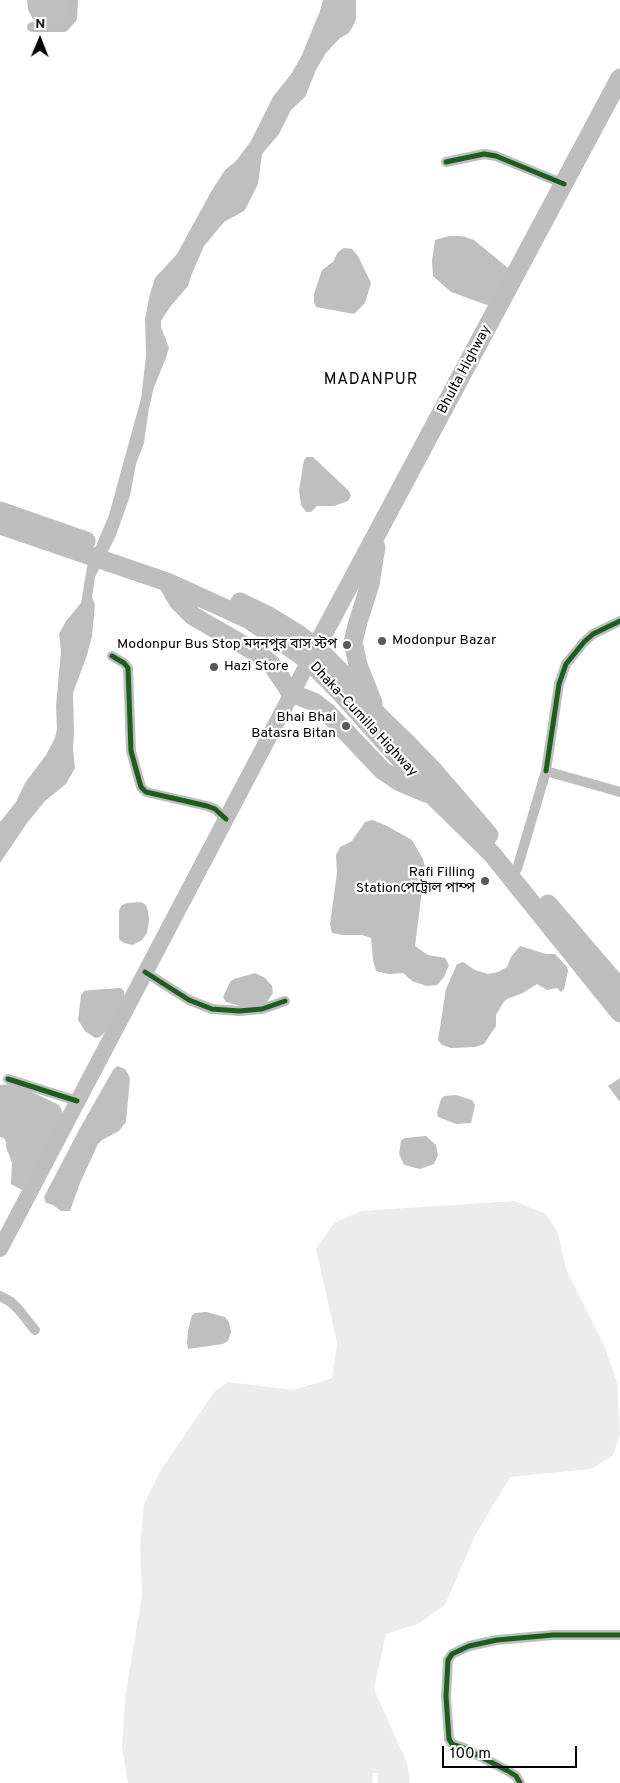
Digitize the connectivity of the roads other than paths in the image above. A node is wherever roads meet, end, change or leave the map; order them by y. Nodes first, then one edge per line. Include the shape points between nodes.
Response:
1 (72, 0) edge
2 (32, 28) dead end
3 (620, 78) edge
4 (446, 162) dead end
5 (564, 184) junction
6 (0, 511) edge
7 (0, 525) edge
8 (378, 534) junction
9 (71, 543) junction
10 (116, 558) junction
11 (167, 582) junction
12 (620, 622) edge
13 (313, 655) junction
14 (112, 656) dead end
15 (291, 693) junction
16 (378, 715) junction
17 (546, 771) junction
18 (620, 792) edge
19 (433, 796) junction
20 (226, 819) junction
21 (518, 869) junction
22 (145, 972) junction
23 (620, 988) edge
24 (286, 1001) dead end
25 (620, 1013) edge
26 (8, 1079) dead end
27 (77, 1101) junction
28 (0, 1249) edge
29 (0, 1296) edge
30 (35, 1330) dead end
31 (620, 1635) edge
32 (520, 1783) edge

1 - 2 street via 72,18 64,27
3 - 5 highway, Bhulta Highway
4 - 5 street via 477,155 496,156
5 - 8 highway, Bhulta Highway
6 - 9 highway, Dhaka–Cumilla Highway
7 - 9 highway, Dhaka–Cumilla Highway
8 - 13 highway, Bhulta Highway
8 - 16 highway via 370,584 353,642 358,665
9 - 10 highway, Dhaka–Cumilla Highway
10 - 11 highway, Dhaka–Cumilla Highway
10 - 13 highway, Dhaka–Cumilla Highway via 197,582 268,616 297,633
11 - 13 highway, Dhaka–Cumilla Highway via 248,619
11 - 15 highway via 178,601 193,616 272,665
12 - 17 street via 592,634 566,664 559,684
13 - 15 main road
13 - 16 highway, Dhaka–Cumilla Highway via 341,672
13 - 19 highway, Dhaka–Cumilla Highway via 337,689
14 - 20 street via 128,668 131,751 141,787 146,792 215,809
15 - 19 highway via 314,702 328,712 382,770 398,781
15 - 20 main road
16 - 21 highway, Dhaka–Cumilla Highway via 432,770
17 - 18 street
17 - 21 street
19 - 25 highway, Dhaka–Cumilla Highway via 492,854
20 - 22 main road
21 - 23 highway, Dhaka–Cumilla Highway
22 - 24 street via 189,1000 212,1009 262,1009
22 - 27 main road
26 - 27 street
27 - 28 main road
29 - 30 street via 11,1302
31 - 32 street via 553,1635 497,1640 452,1654 448,1660 446,1696 449,1740 508,1771

